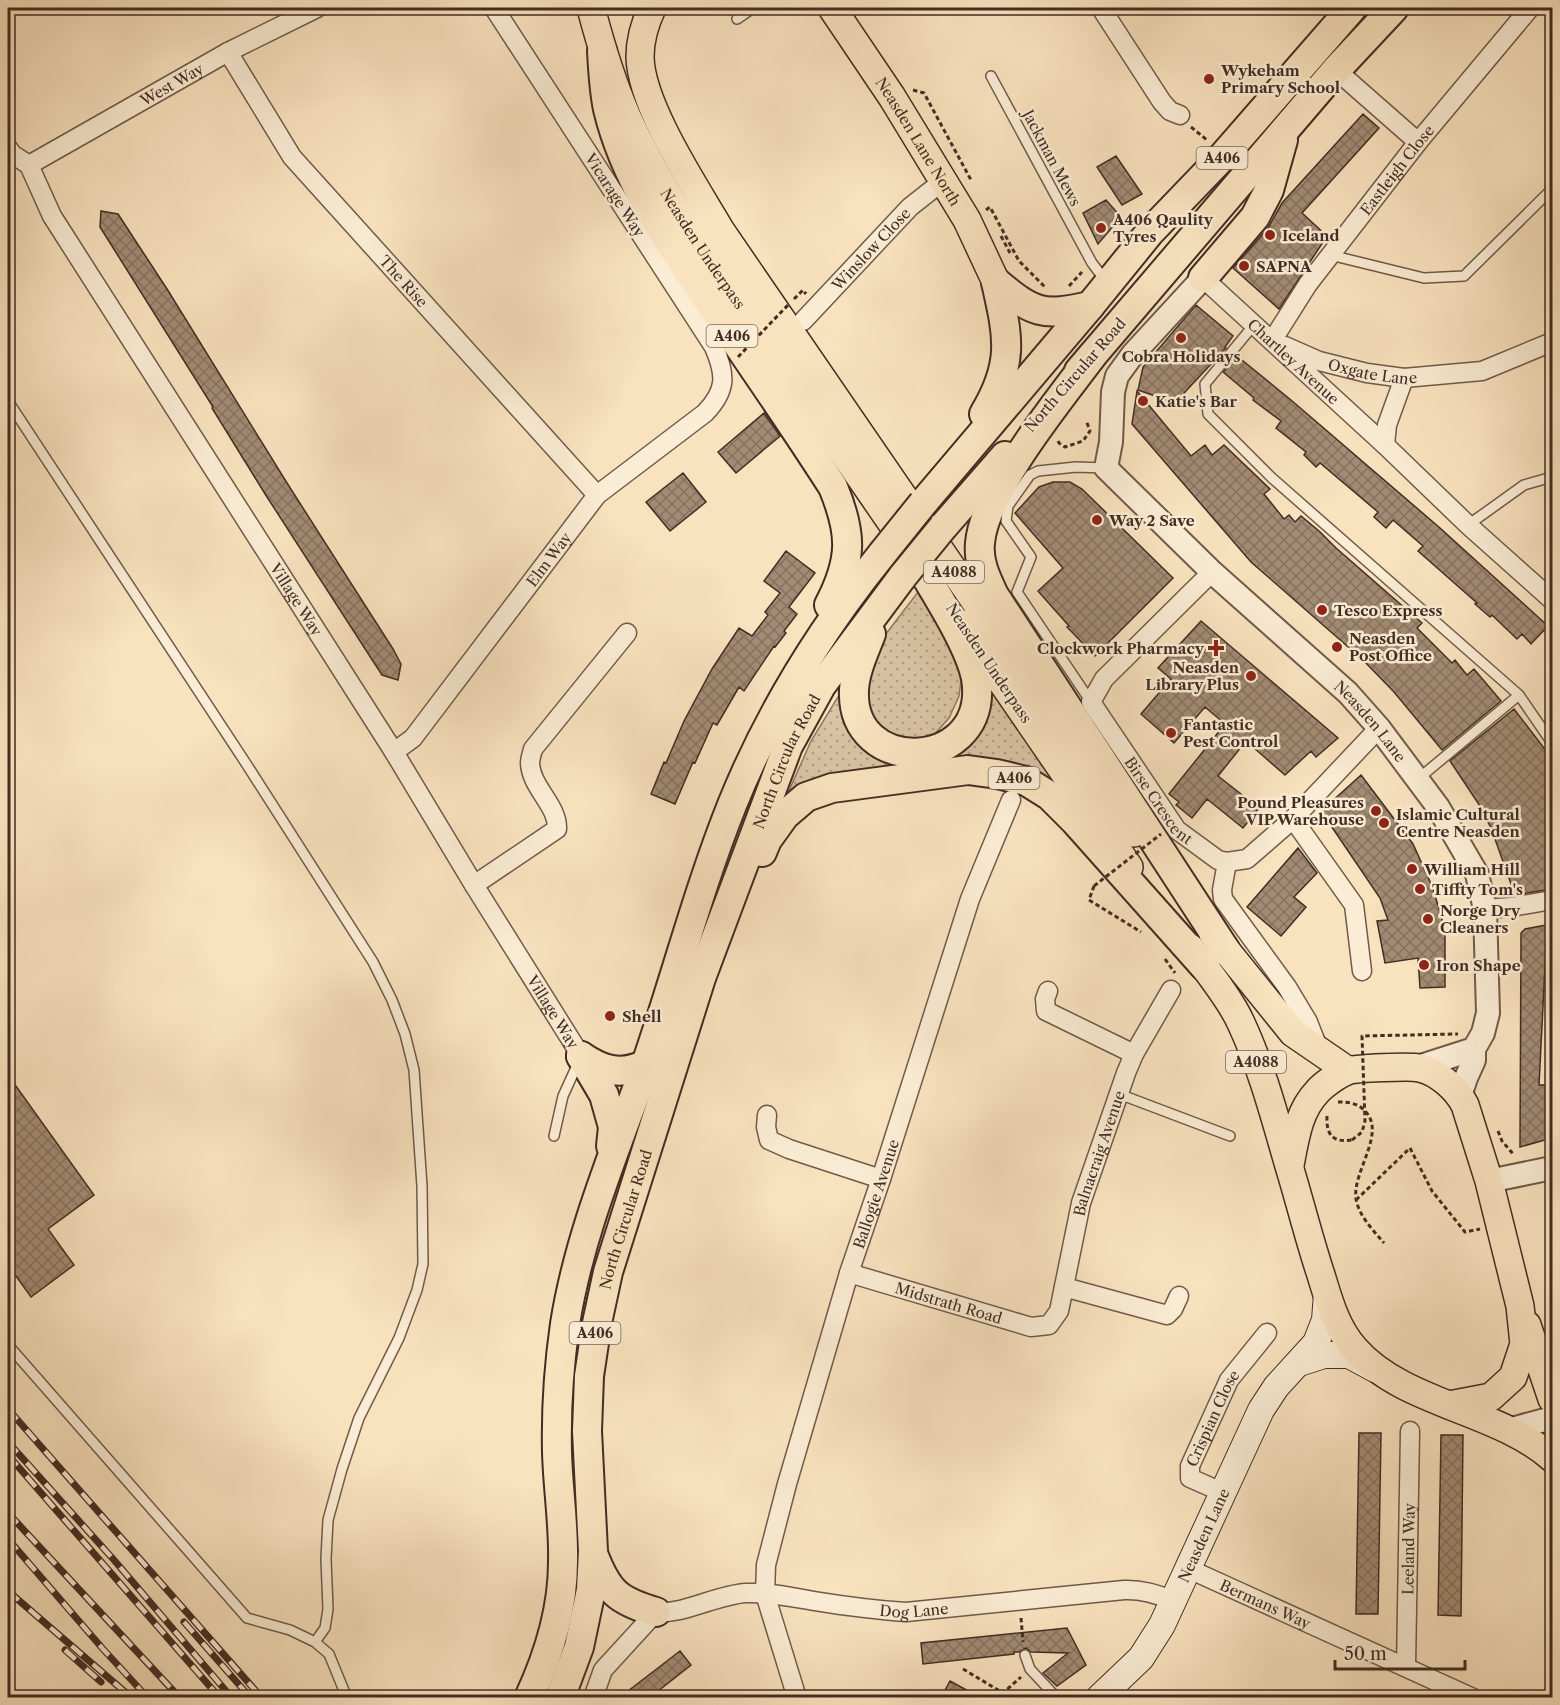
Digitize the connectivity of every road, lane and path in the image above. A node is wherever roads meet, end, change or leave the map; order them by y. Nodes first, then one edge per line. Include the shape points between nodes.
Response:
1 (317, 8) edge
2 (494, 8) edge
3 (591, 8) edge
4 (652, 8) edge
5 (753, 8) edge
6 (832, 8) edge
7 (1101, 8) edge
8 (1352, 8) edge
9 (1394, 8) edge
10 (1530, 8) edge
11 (737, 19) dead end
12 (602, 51) junction
13 (228, 52) junction
14 (1336, 70) junction
15 (991, 76) dead end
16 (909, 89) dead end
17 (1186, 121) joint
18 (1285, 132) junction
19 (1206, 139) dead end
20 (1418, 142) junction
21 (8, 148) edge
22 (29, 165) junction
23 (944, 181) junction
24 (975, 188) dead end
25 (1552, 189) edge
26 (967, 220) junction
27 (1330, 255) junction
28 (1082, 272) dead end
29 (1203, 278) junction
30 (996, 282) junction
31 (1108, 284) junction
32 (1065, 291) dead end
33 (805, 293) dead end
34 (1052, 293) dead end
35 (1090, 306) junction
36 (803, 321) dead end
37 (1253, 326) junction
38 (1272, 341) junction
39 (1552, 342) edge
40 (1092, 356) junction
41 (738, 357) dead end
42 (1404, 378) junction
43 (723, 387) joint
44 (8, 401) edge
45 (1086, 420) dead end
46 (1057, 437) dead end
47 (1385, 445) junction
48 (1106, 468) junction
49 (946, 474) junction
50 (1552, 477) edge
51 (597, 495) junction
52 (1468, 525) junction
53 (895, 550) junction
54 (1212, 572) junction
55 (896, 585) junction
56 (1552, 600) edge
57 (627, 633) dead end
58 (1519, 695) junction
59 (1091, 702) junction
60 (778, 706) junction
61 (1379, 728) junction
62 (1552, 742) edge
63 (394, 752) junction
64 (1418, 779) junction
65 (1011, 800) dead end
66 (1293, 819) junction
67 (1161, 834) dead end
68 (1227, 862) junction
69 (474, 885) junction
70 (1552, 900) edge
71 (1485, 909) junction
72 (1150, 939) dead end
73 (1164, 958) dead end
74 (1215, 958) junction
75 (1362, 971) dead end
76 (701, 978) junction
77 (1171, 990) joint
78 (1048, 991) dead end
79 (1466, 1041) junction
80 (1366, 1048) dead end
81 (1320, 1052) junction
82 (1134, 1054) junction
83 (581, 1056) junction
84 (1351, 1060) junction
85 (646, 1064) junction
86 (1418, 1067) junction
87 (1119, 1094) junction
88 (1460, 1096) junction
89 (767, 1115) dead end
90 (554, 1136) dead end
91 (1230, 1136) dead end
92 (608, 1166) junction
93 (1289, 1166) junction
94 (1552, 1168) edge
95 (881, 1179) junction
96 (1489, 1181) junction
97 (1356, 1200) junction
98 (1500, 1225) junction
99 (1384, 1243) dead end
100 (849, 1273) junction
101 (1064, 1287) junction
102 (1327, 1294) junction
103 (1179, 1296) dead end
104 (1520, 1306) junction
105 (1050, 1325) joint
106 (1267, 1333) dead end
107 (8, 1345) edge
108 (1299, 1363) junction
109 (1388, 1376) junction
110 (1552, 1399) edge
111 (1449, 1405) junction
112 (1552, 1418) edge
113 (1508, 1430) junction
114 (1410, 1431) dead end
115 (1552, 1458) edge
116 (1224, 1493) junction
117 (592, 1551) junction
118 (1189, 1569) junction
119 (765, 1594) junction
120 (1018, 1601) junction
121 (1175, 1601) junction
122 (656, 1612) junction
123 (315, 1642) junction
124 (1025, 1655) joint
125 (1406, 1667) junction
126 (963, 1669) dead end
127 (1030, 1669) junction
128 (347, 1698) edge
129 (529, 1698) edge
130 (561, 1698) edge
131 (593, 1698) edge
132 (798, 1698) edge
133 (1057, 1698) edge
134 (1099, 1698) edge
135 (1473, 1698) edge

1 - 13 street, West Way
2 - 43 street, Vicarage Way via 714,347 722,367
3 - 12 main road, Neasden Underpass / A4088
4 - 74 main road, Neasden Underpass / A4088 via 642,33 643,78 669,140 721,231 1153,859
5 - 11 lane
6 - 23 main road, Neasden Lane North
7 - 17 street via 1162,102
8 - 31 highway, North Circular Road / A406
9 - 14 highway, North Circular Road / A406
10 - 20 street, Eastleigh Close
12 - 53 main road, Neasden Underpass / A4088 via 629,120 686,223
12 - 60 highway, A406 via 608,109 617,138 657,222 822,470 843,511 848,533 842,577
13 - 22 street, West Way
13 - 51 street, The Rise via 292,158
14 - 18 highway, North Circular Road / A406
14 - 20 street
15 - 31 lane, Jackman Mews via 1092,263
16 - 24 path via 924,93
17 - 19 path
18 - 29 highway via 1269,190 1255,217
18 - 40 highway, North Circular Road / A406
20 - 27 street, Eastleigh Close
21 - 22 street, Village Way
22 - 63 street, Village Way via 52,216
23 - 26 main road, Neasden Lane North
23 - 36 street, Winslow Close via 910,207
25 - 27 lane via 1464,276 1424,278
26 - 30 main road, Neasden Lane North
26 - 34 path via 990,207 1019,261
27 - 38 street, Eastleigh Close
28 - 32 path
29 - 37 street, Chartley Avenue
29 - 48 street via 1117,376
30 - 35 highway via 1039,311 1066,312
30 - 49 highway via 1006,324 1003,372 988,407
31 - 35 highway, North Circular Road / A406
33 - 41 path, bridge via 803,290
35 - 49 highway, North Circular Road / A406
37 - 38 street, Chartley Avenue
37 - 58 lane via 1205,384 1208,414 1272,478
38 - 42 street, Oxgate Lane via 1319,361 1367,374
38 - 47 street, Chartley Avenue
39 - 42 street, Oxgate Lane via 1482,370
40 - 55 highway, North Circular Road / A406, bridge
40 - 74 highway, A406 via 1001,487 983,526 980,558 994,595
42 - 47 street via 1387,425
43 - 51 street, Elm Way via 705,413
44 - 123 lane via 373,962 392,999 414,1070 423,1264 399,1338 359,1418 342,1469 328,1521 328,1609 325,1628
45 - 46 path via 1090,431 1083,441 1065,447
47 - 52 street, Chartley Avenue
48 - 54 street, Neasden Lane
48 - 59 lane via 1076,466 1030,475 1008,506 1006,521 1031,557 1017,592
49 - 53 highway, North Circular Road / A406, bridge
50 - 52 lane via 1524,486
51 - 63 street, Elm Way via 413,738
52 - 56 street, Chartley Avenue
53 - 55 highway, A406 via 964,645 978,688 976,705 965,728 946,746 930,752 914,754 885,747 861,723 855,707 858,670 871,633
53 - 60 highway, North Circular Road / A406 via 824,630
53 - 74 main road, Neasden Underpass / A4088 via 997,674 1134,873
54 - 59 street via 1104,680
54 - 61 street, Neasden Lane via 1348,693
55 - 76 highway, North Circular Road / A406 via 821,686 788,746
57 - 69 street via 534,749 530,763 557,819 557,829
58 - 62 lane
58 - 64 lane
59 - 68 street, Birse Crescent via 1177,830 1218,860
60 - 85 highway, North Circular Road / A406 via 731,806
61 - 64 street, Neasden Lane
61 - 66 street
63 - 69 street, Village Way
64 - 71 street, Neasden Lane via 1477,874
65 - 95 street, Ballogie Avenue via 970,899
66 - 68 street via 1247,859
66 - 75 street via 1354,905
67 - 72 path, bridge via 1094,885 1089,900
68 - 81 street via 1223,899 1287,987
69 - 83 street, Village Way
70 - 71 street
71 - 79 street, Neasden Lane via 1488,1014 1483,1033
73 - 77 path via 1178,976
74 - 76 highway, A406 via 1050,796 1026,781 968,770 832,788 806,797 785,815 767,840
74 - 81 main road, Neasden Underpass / A4088 via 1293,1033
74 - 93 main road, Neasden Underpass / A4088 via 1254,1056
76 - 117 highway, North Circular Road / A406 via 608,1272 597,1323 589,1376 587,1431
77 - 82 street, Balnacraig Avenue
78 - 82 street via 1046,1011
79 - 86 street
79 - 88 street, Neasden Lane via 1474,1060
79 - 97 path, bridge via 1362,1036 1365,1121 1362,1132 1341,1142 1332,1138 1326,1118 1339,1102 1350,1102 1362,1108 1370,1116 1372,1137 1356,1186
80 - 84 path
81 - 84 main road, Neasden Underpass / A4088
82 - 87 street, Balnacraig Avenue
83 - 85 highway via 596,1067 614,1071 631,1071
83 - 90 lane via 563,1096
83 - 92 highway via 604,1095 613,1127
84 - 86 main road
84 - 93 main road, A4088 via 1306,1106
85 - 92 highway, North Circular Road / A406
86 - 88 main road via 1438,1076
87 - 91 lane
87 - 101 street, Balnacraig Avenue via 1081,1203
88 - 96 main road
89 - 95 street via 769,1140
92 - 129 highway, North Circular Road / A406 via 565,1324 557,1408 562,1589 549,1648
93 - 102 main road, A4088
94 - 96 street
95 - 100 street, Ballogie Avenue
96 - 98 main road
97 - 98 path via 1410,1148 1432,1191 1465,1232
97 - 99 path via 1362,1216
98 - 104 main road
100 - 105 street, Midstrath Road via 1030,1327
100 - 119 street, Ballogie Avenue via 787,1484 766,1565
101 - 103 street via 1167,1316
101 - 105 street, Balnacraig Avenue via 1059,1311
102 - 108 main road, Neasden Lane via 1325,1320 1316,1343
102 - 109 main road, A4088 via 1334,1316 1355,1349
104 - 110 main road
104 - 111 main road via 1524,1344 1513,1377 1491,1397
106 - 116 street, Crispian Close via 1229,1380 1190,1466 1190,1478
107 - 123 lane via 247,1618
108 - 109 main road via 1323,1355 1349,1355
108 - 116 main road, Neasden Lane via 1276,1387 1262,1410
109 - 111 main road, A4088
111 - 113 main road, A4088
112 - 113 street
113 - 115 main road, A4088 via 1538,1445
114 - 125 street, Leeland Way
116 - 118 main road, Neasden Lane
117 - 122 highway via 613,1592
117 - 130 highway, North Circular Road / A406 via 586,1621
118 - 121 main road, Neasden Lane
118 - 125 street, Bermans Way
119 - 120 street, Dog Lane via 906,1612
119 - 122 street, Dog Lane via 730,1595 673,1612
119 - 132 street, Ballogie Avenue
120 - 121 street, Dog Lane via 1136,1589
120 - 124 path
121 - 134 main road, Neasden Lane via 1142,1658
122 - 131 street via 603,1670
123 - 128 lane via 328,1654
124 - 127 lane
125 - 135 street, Bermans Way
126 - 127 path via 1003,1693
127 - 133 lane

